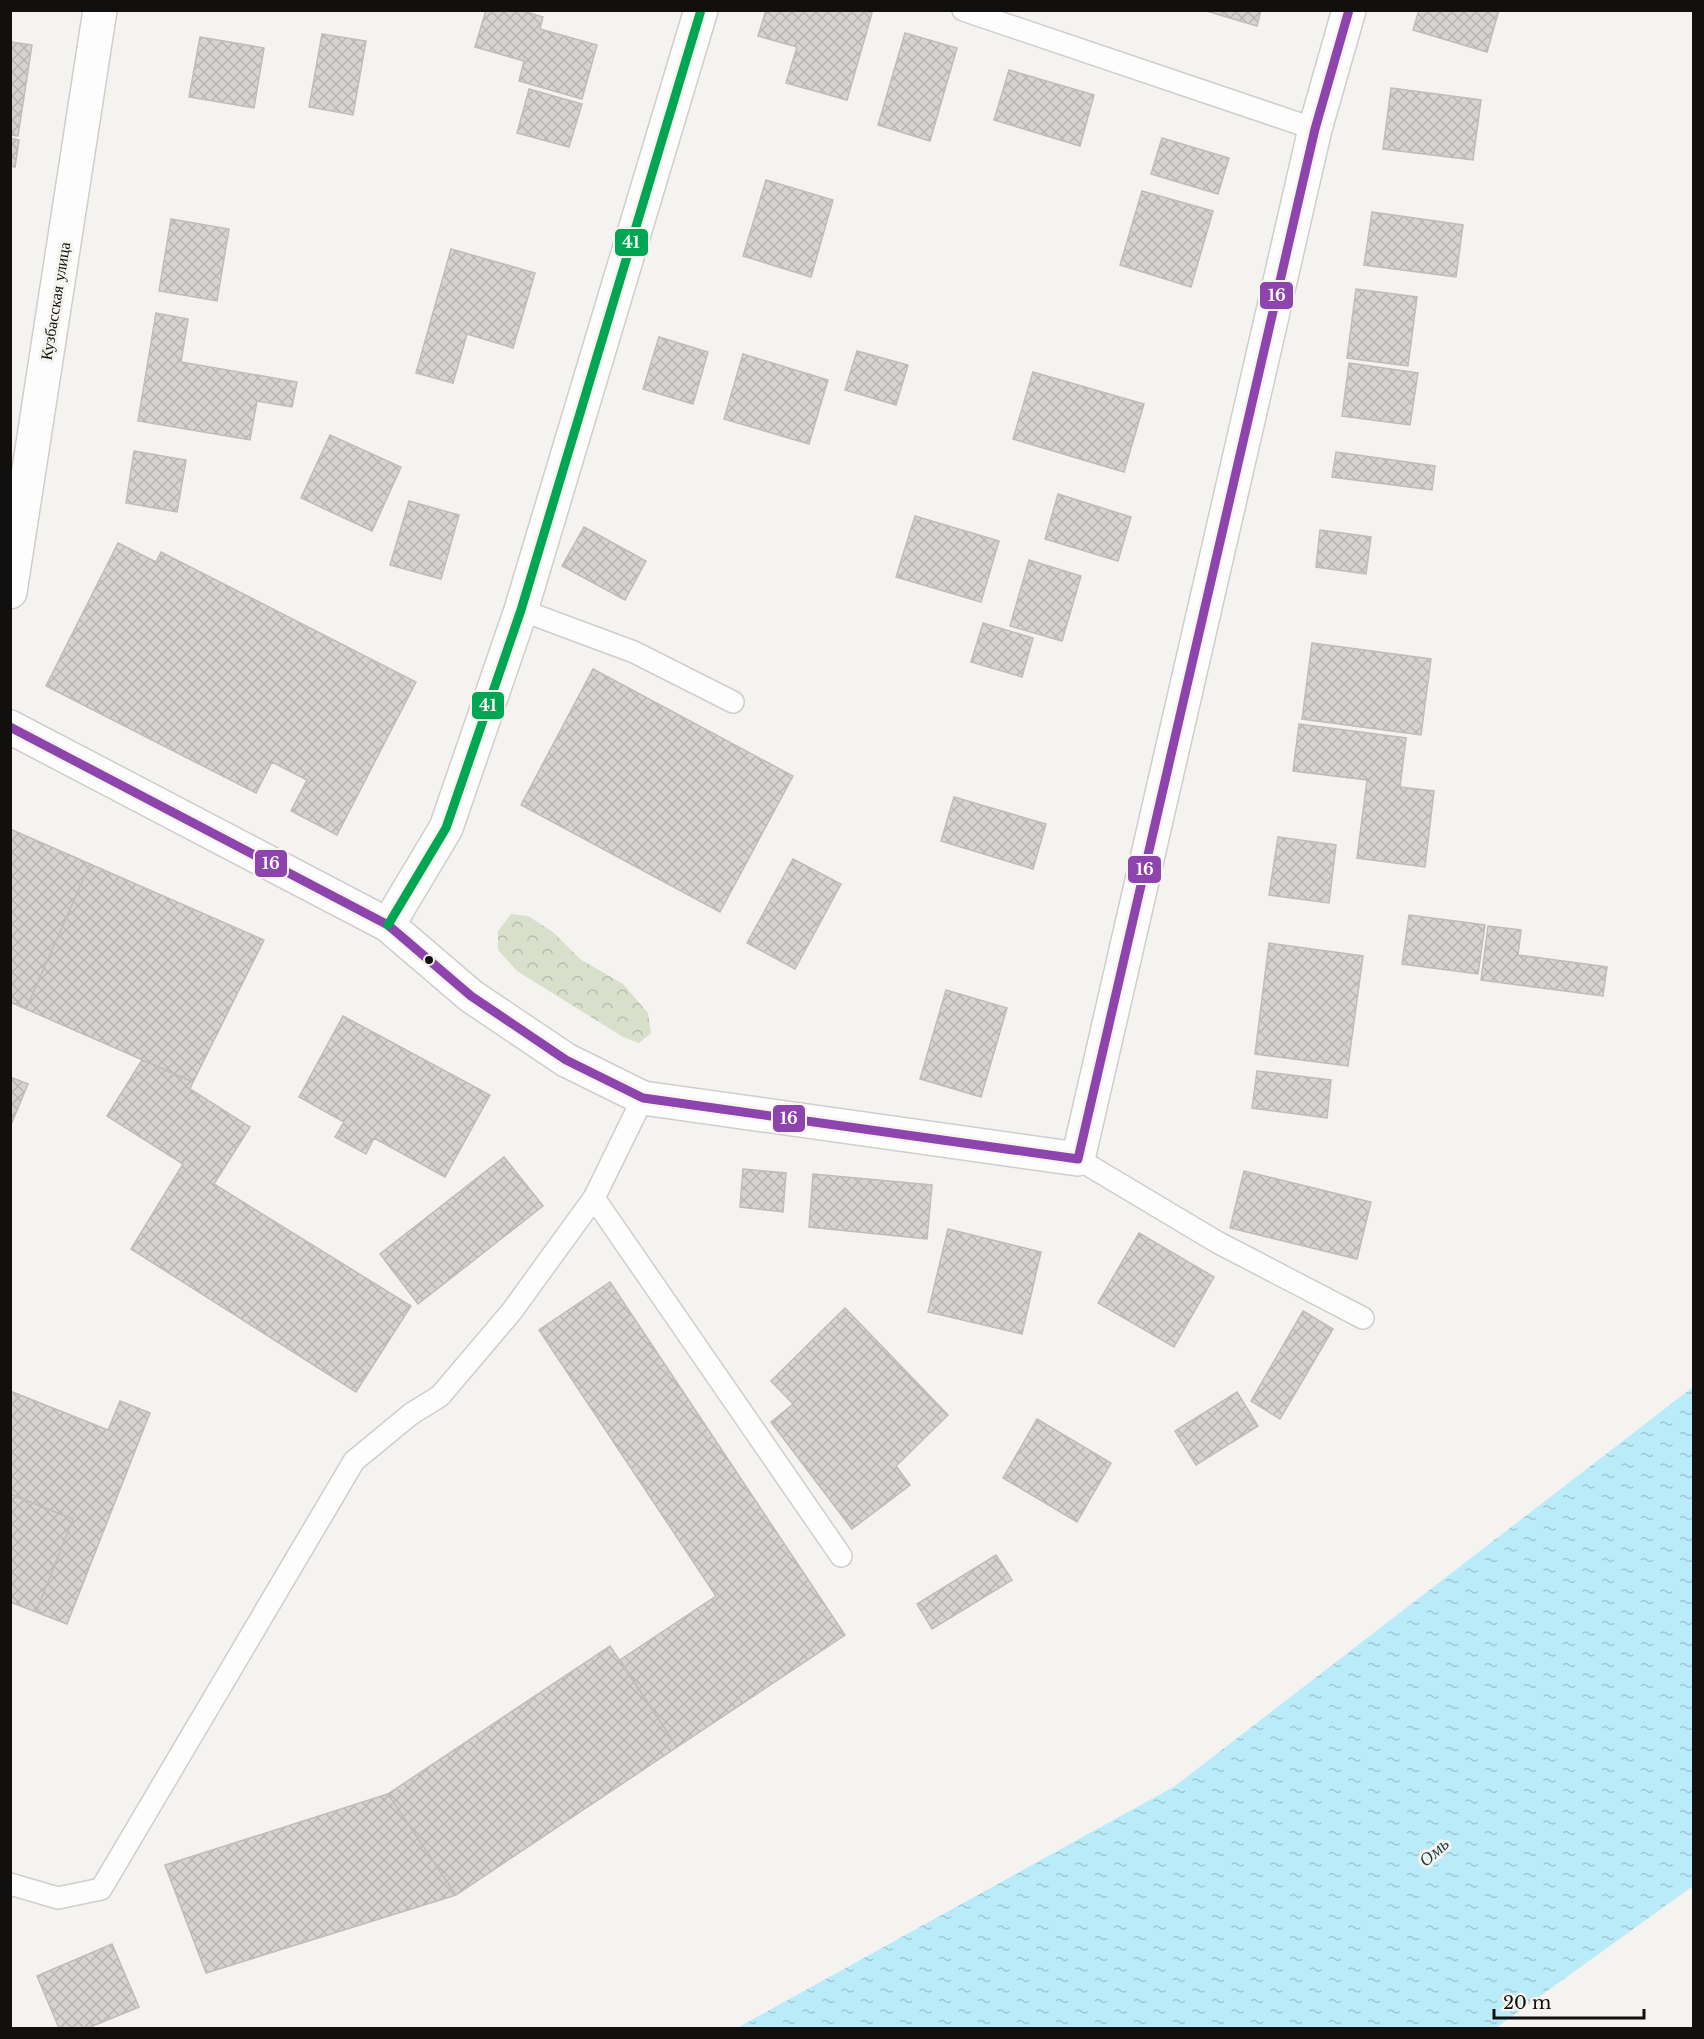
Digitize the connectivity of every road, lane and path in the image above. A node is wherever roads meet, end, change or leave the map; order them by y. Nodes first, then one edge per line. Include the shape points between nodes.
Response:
1 (100, 10) edge
2 (701, 10) edge
3 (963, 10) edge
4 (1349, 10) edge
5 (1315, 129) junction
6 (10, 592) edge
7 (521, 610) junction
8 (733, 702) dead end
9 (10, 727) edge
10 (388, 925) junction
11 (643, 1098) junction
12 (1078, 1159) junction
13 (594, 1198) junction
14 (1363, 1318) dead end
15 (841, 1556) dead end
16 (10, 1884) edge

1 - 6 street, Кузбасская улица
2 - 7 street
3 - 5 lane
4 - 5 street
5 - 12 street
7 - 8 lane via 634,652
7 - 10 street via 446,828
9 - 10 street
10 - 11 street via 471,996 566,1060
11 - 12 street
11 - 13 lane
12 - 14 lane via 1217,1242
13 - 15 lane
13 - 16 lane via 512,1311 440,1396 411,1414 354,1461 101,1888 58,1898

